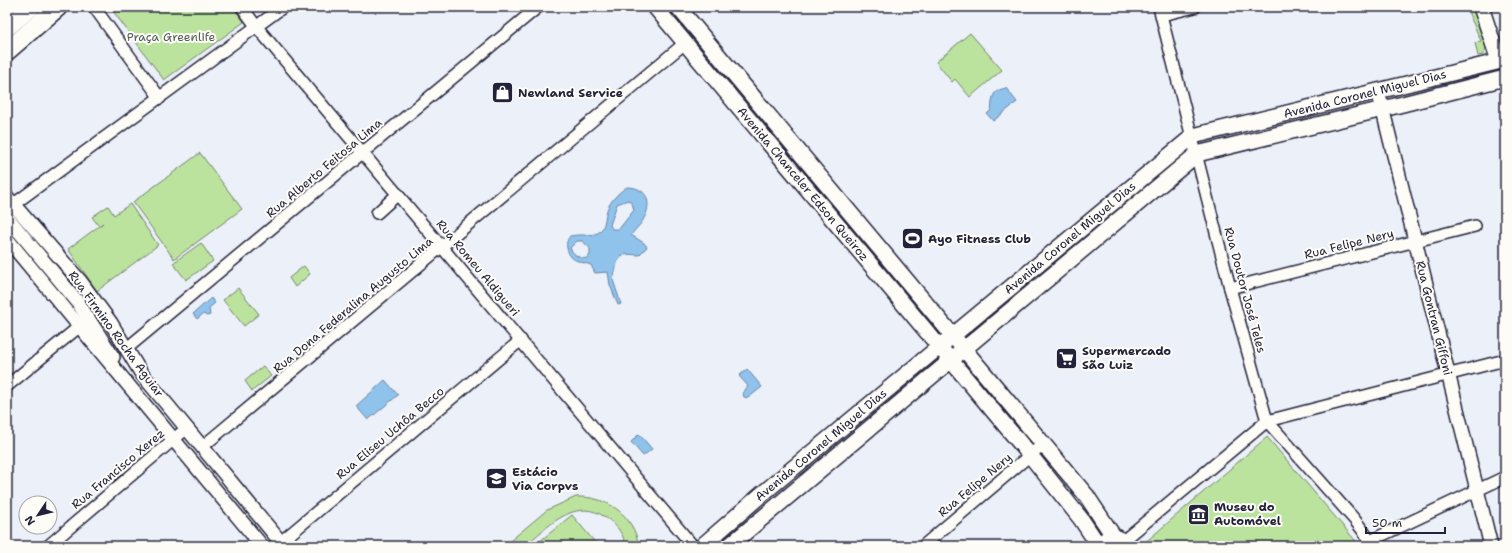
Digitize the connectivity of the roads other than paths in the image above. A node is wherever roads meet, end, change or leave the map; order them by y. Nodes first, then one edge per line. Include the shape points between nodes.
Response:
1 (31, 7) edge
2 (58, 7) edge
3 (94, 7) edge
4 (242, 7) edge
5 (282, 7) edge
6 (538, 7) edge
7 (655, 7) edge
8 (678, 7) edge
9 (1195, 7) edge
10 (1481, 7) edge
11 (1160, 11) edge
12 (256, 26) junction
13 (7, 27) edge
14 (685, 44) junction
15 (7, 51) edge
16 (1502, 61) edge
17 (1505, 78) edge
18 (1378, 91) junction
19 (160, 98) junction
20 (1383, 109) junction
21 (1193, 136) junction
22 (364, 152) junction
23 (777, 152) junction
24 (1197, 154) junction
25 (820, 176) junction
26 (398, 194) junction
27 (10, 201) edge
28 (377, 213) dead end
29 (7, 217) edge
30 (1475, 226) dead end
31 (1073, 235) junction
32 (7, 238) edge
33 (1415, 241) junction
34 (442, 247) junction
35 (1084, 248) junction
36 (892, 263) junction
37 (879, 275) junction
38 (1230, 288) junction
39 (80, 326) junction
40 (953, 335) junction
41 (522, 340) junction
42 (940, 347) junction
43 (126, 349) junction
44 (964, 349) junction
45 (951, 360) junction
46 (1505, 360) edge
47 (1448, 374) junction
48 (124, 378) junction
49 (7, 386) edge
50 (1267, 421) junction
51 (186, 428) junction
52 (174, 439) junction
53 (1043, 444) junction
54 (202, 447) junction
55 (1030, 455) junction
56 (798, 464) junction
57 (1505, 477) edge
58 (809, 478) junction
59 (1478, 490) junction
60 (1121, 541) edge
61 (1371, 544) edge
62 (280, 545) edge
63 (48, 546) edge
64 (262, 546) edge
65 (693, 546) edge
66 (702, 546) edge
67 (729, 546) edge
68 (923, 546) edge
69 (1100, 546) edge
70 (1491, 546) edge

1 - 13 highway
2 - 15 highway
3 - 19 street
4 - 12 street, Rua Romeu Aldigueri
5 - 12 street
6 - 22 street, Rua Alberto Feitosa Lima
7 - 14 main road, Avenida Chanceler Edson Queiroz
8 - 25 main road, Avenida Chanceler Edson Queiroz
9 - 11 street
10 - 16 main road
11 - 21 street, Rua Doutor José Teles
12 - 19 street
12 - 22 street, Rua Romeu Aldigueri
14 - 23 main road, Avenida Chanceler Edson Queiroz
14 - 34 street, Rua Dona Federalina Augusto Lima
16 - 18 main road, Avenida Coronel Miguel Dias
17 - 20 main road, Avenida Coronel Miguel Dias
18 - 20 street, Rua Gontran Giffoni
18 - 21 main road, Avenida Coronel Miguel Dias
19 - 27 street
20 - 24 main road, Avenida Coronel Miguel Dias
20 - 33 street, Rua Gontran Giffoni
21 - 24 street, Rua Doutor José Teles
21 - 31 main road, Avenida Coronel Miguel Dias
22 - 26 street, Rua Romeu Aldigueri
22 - 43 street, Rua Alberto Feitosa Lima
23 - 25 main road
23 - 37 main road, Avenida Chanceler Edson Queiroz
24 - 35 main road, Avenida Coronel Miguel Dias
24 - 38 street, Rua Doutor José Teles
25 - 36 main road, Avenida Chanceler Edson Queiroz
26 - 28 street
26 - 34 street, Rua Romeu Aldigueri
27 - 43 street, Rua Firmino Rocha Aguiar via 81,282 111,323
29 - 48 street via 77,301
30 - 33 street, Rua Felipe Nery
31 - 35 main road
31 - 40 main road, Avenida Coronel Miguel Dias
32 - 39 street, Rua Firmino Rocha Aguiar
33 - 38 street, Rua Felipe Nery
33 - 47 street, Rua Gontran Giffoni
34 - 41 street, Rua Romeu Aldigueri
34 - 54 street, Rua Dona Federalina Augusto Lima
35 - 44 main road, Avenida Coronel Miguel Dias
36 - 37 main road
36 - 40 main road, Avenida Chanceler Edson Queiroz
37 - 42 main road, Avenida Chanceler Edson Queiroz
38 - 50 street, Rua Doutor José Teles
39 - 48 street, Rua Firmino Rocha Aguiar
39 - 49 street
40 - 42 main road, Avenida Coronel Miguel Dias
40 - 44 main road, Avenida Chanceler Edson Queiroz
41 - 62 street, Rua Eliseu Uchôa Becco
41 - 65 street, Rua Romeu Aldigueri
42 - 45 main road, Avenida Chanceler Edson Queiroz
42 - 56 main road, Avenida Coronel Miguel Dias
43 - 51 street, Rua Firmino Rocha Aguiar via 141,373
44 - 45 main road, Avenida Coronel Miguel Dias
44 - 53 main road, Avenida Chanceler Edson Queiroz
45 - 55 main road, Avenida Chanceler Edson Queiroz
45 - 58 main road, Avenida Coronel Miguel Dias
46 - 47 street
47 - 50 street
47 - 59 street, Rua Gontran Giffoni
48 - 52 street, Rua Firmino Rocha Aguiar
50 - 60 street
50 - 61 street, Rua Doutor José Teles via 1354,519
51 - 52 street, Rua Francisco Xerez
51 - 54 street, Rua Firmino Rocha Aguiar
52 - 63 street, Rua Francisco Xerez
52 - 64 street, Rua Firmino Rocha Aguiar
53 - 55 street, Rua Felipe Nery
53 - 60 main road, Avenida Chanceler Edson Queiroz
54 - 62 street, Rua Firmino Rocha Aguiar
55 - 68 street, Rua Felipe Nery
55 - 69 main road, Avenida Chanceler Edson Queiroz
56 - 58 main road
56 - 66 main road, Avenida Coronel Miguel Dias
57 - 59 street
58 - 67 main road, Avenida Coronel Miguel Dias
59 - 61 street
59 - 70 street, Rua Gontran Giffoni
60 - 69 main road via 1105,540

